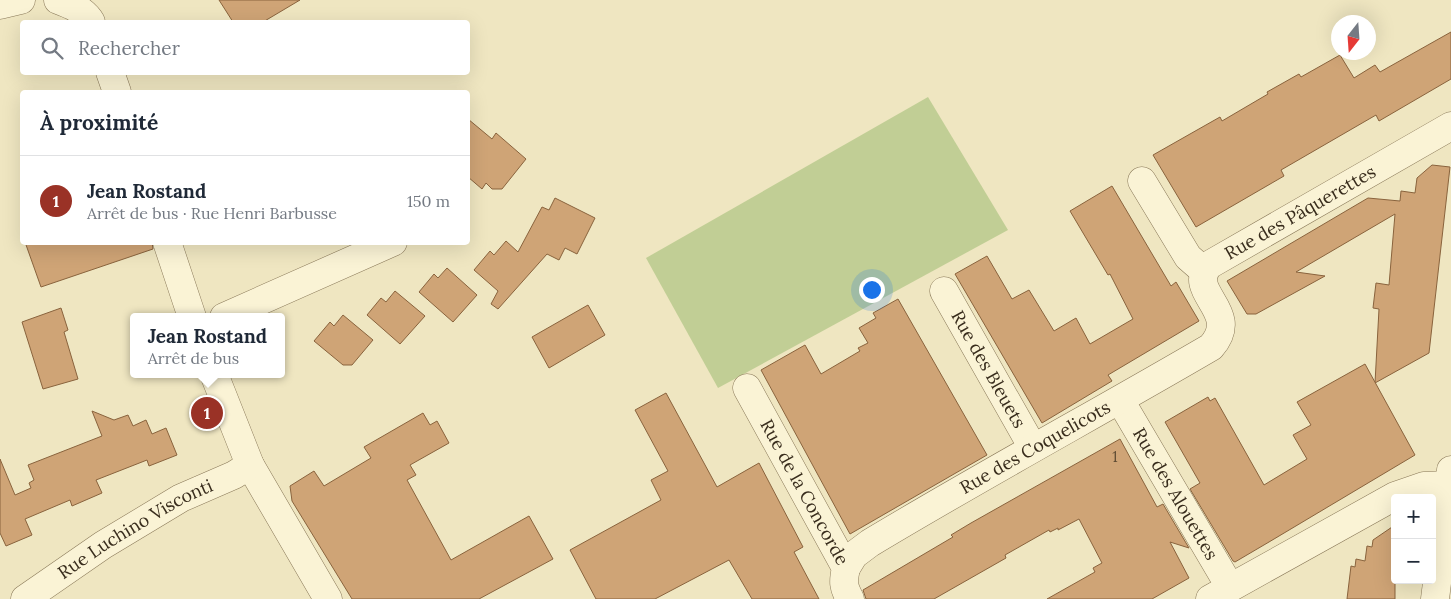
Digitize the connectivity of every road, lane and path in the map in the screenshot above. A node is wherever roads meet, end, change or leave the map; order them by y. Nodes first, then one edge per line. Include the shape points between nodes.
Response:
1 (21, 0) edge
2 (58, 0) edge
3 (0, 5) edge
4 (90, 20) edge
5 (111, 75) edge
6 (116, 90) edge
7 (1451, 126) edge
8 (1142, 181) dead end
9 (168, 245) edge
10 (386, 245) edge
11 (1204, 271) junction
12 (944, 290) dead end
13 (191, 313) edge
14 (233, 313) edge
15 (216, 378) edge
16 (746, 388) dead end
17 (1120, 400) junction
18 (1033, 448) junction
19 (250, 465) junction
20 (1450, 477) edge
21 (846, 568) junction
22 (1220, 593) edge
23 (25, 599) edge
24 (328, 599) edge
25 (850, 599) edge
26 (1436, 599) edge

1 - 3 street
2 - 4 street via 75,7
5 - 6 street
7 - 11 street, Rue des Pâquerettes via 1209,264
8 - 11 street via 1188,257
9 - 13 street
10 - 14 street
11 - 17 street, Rue des Coquelicots via 1205,289 1222,320 1218,340
12 - 18 street, Rue des Bleuets
15 - 19 street
16 - 21 street, Rue de la Concorde
17 - 18 street, Rue des Coquelicots
17 - 22 street, Rue des Alouettes
18 - 21 street, Rue des Coquelicots via 870,542 854,555
19 - 23 street, Rue Luchino Visconti via 182,498 103,545
19 - 24 street
20 - 22 street via 1395,496
20 - 26 street
21 - 25 street, Rue de la Concorde via 844,589

